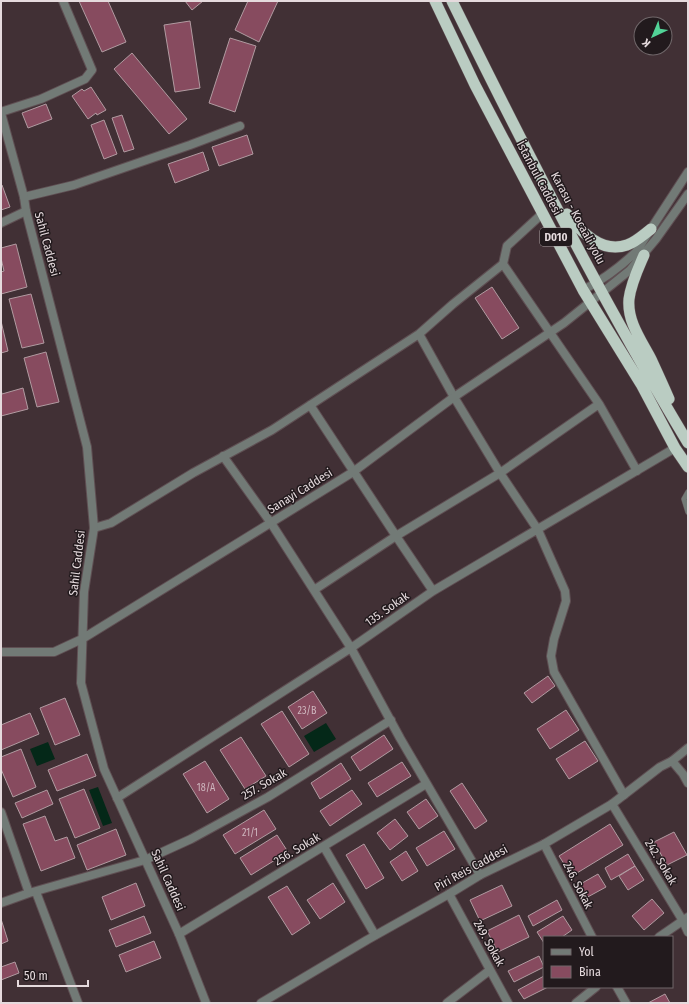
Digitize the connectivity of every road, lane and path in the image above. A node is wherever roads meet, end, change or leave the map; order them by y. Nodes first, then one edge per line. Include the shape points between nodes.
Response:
1 (63, 1) edge
2 (434, 1) edge
3 (452, 1) edge
4 (1, 112) edge
5 (240, 126) dead end
6 (688, 172) edge
7 (544, 183) junction
8 (688, 194) edge
9 (24, 197) junction
10 (26, 211) junction
11 (543, 213) junction
12 (1, 223) edge
13 (651, 230) junction
14 (644, 255) junction
15 (503, 264) junction
16 (597, 282) junction
17 (583, 290) junction
18 (602, 293) junction
19 (590, 302) junction
20 (551, 333) junction
21 (419, 334) junction
22 (454, 397) junction
23 (600, 404) junction
24 (310, 405) junction
25 (688, 442) edge
26 (675, 448) junction
27 (223, 456) junction
28 (688, 467) edge
29 (637, 471) junction
30 (353, 472) junction
31 (500, 473) junction
32 (688, 492) edge
33 (688, 512) edge
34 (270, 523) junction
35 (94, 528) junction
36 (538, 530) junction
37 (396, 536) junction
38 (314, 590) junction
39 (434, 591) junction
40 (82, 639) junction
41 (351, 648) junction
42 (1, 652) edge
43 (391, 720) junction
44 (688, 748) edge
45 (672, 761) junction
46 (688, 783) edge
47 (426, 784) junction
48 (624, 795) junction
49 (117, 798) junction
50 (612, 804) junction
51 (1, 812) edge
52 (544, 844) junction
53 (324, 846) junction
54 (145, 860) junction
55 (480, 875) junction
56 (32, 892) junction
57 (449, 894) junction
58 (1, 903) edge
59 (685, 919) edge
60 (688, 932) edge
61 (179, 934) junction
62 (375, 935) junction
63 (591, 936) edge
64 (660, 936) edge
65 (490, 970) junction
66 (595, 988) edge
67 (618, 988) edge
68 (78, 1003) edge
69 (206, 1003) edge
70 (261, 1003) edge
71 (447, 1003) edge
72 (508, 1003) edge
73 (576, 1003) edge
74 (626, 1003) edge

1 - 4 street via 92,70 85,79 41,99
2 - 11 highway, İstanbul Caddesi / D010
3 - 7 highway, Karasu - Kocaali yolu / D010
4 - 9 street, Sahil Caddesi
5 - 9 street via 74,185
6 - 13 street
7 - 13 highway via 577,228 601,245 626,246
7 - 16 highway, Karasu - Kocaali yolu / D010
8 - 14 street, Sanayi Caddesi
9 - 10 street, Sahil Caddesi
10 - 12 street
10 - 35 street, Sahil Caddesi via 87,447
11 - 15 street via 508,246
11 - 17 highway, İstanbul Caddesi / D010
13 - 16 street via 626,262
14 - 18 street, Sanayi Caddesi
14 - 25 highway via 631,285 630,314
15 - 20 street
15 - 21 street
16 - 17 street
16 - 18 highway, Karasu - Kocaali yolu / D010
17 - 19 highway, İstanbul Caddesi / D010
18 - 19 street, Sanayi Caddesi
18 - 25 highway, Karasu - Kocaali yolu / D010
19 - 20 street, Sanayi Caddesi
19 - 26 highway, İstanbul Caddesi / D010 via 641,384
20 - 22 street, Sanayi Caddesi
20 - 23 street
21 - 22 street
21 - 24 street
22 - 30 street, Sanayi Caddesi
22 - 31 street
23 - 29 street
23 - 31 street
24 - 27 street via 272,430
24 - 30 street
26 - 28 highway, İstanbul Caddesi / D010
26 - 29 street, 135. Sokak
27 - 34 street
27 - 35 street via 111,523
29 - 36 street, 135. Sokak
30 - 34 street, Sanayi Caddesi
30 - 37 street
31 - 36 street
31 - 37 street
32 - 33 lane via 684,499
34 - 38 street
34 - 40 street, Sanayi Caddesi
35 - 40 street, Sahil Caddesi via 84,592
36 - 39 street, 135. Sokak
36 - 48 street via 566,596 551,656 554,672
37 - 38 street
37 - 39 street
38 - 41 street
39 - 41 street, 135. Sokak
40 - 42 street, Sanayi Caddesi via 54,652
40 - 49 street, Sahil Caddesi via 81,683 104,770
41 - 43 street
41 - 49 street, 135. Sokak
43 - 47 street
43 - 54 street, 257. Sokak via 268,797 191,839
44 - 45 street, Piri Reis Caddesi
45 - 46 street
45 - 48 street, Piri Reis Caddesi via 660,767
47 - 53 street, 256. Sokak
47 - 55 street
48 - 50 street, Piri Reis Caddesi
49 - 54 street, Sahil Caddesi
50 - 52 street, Piri Reis Caddesi
50 - 59 street, 242. Sokak
51 - 56 street
52 - 55 street, Piri Reis Caddesi
52 - 63 street, 246. Sokak
53 - 61 street, 256. Sokak
53 - 62 street
54 - 56 street, 257. Sokak
54 - 61 street, Sahil Caddesi
55 - 57 street, Piri Reis Caddesi
56 - 58 street, 257. Sokak
56 - 68 street
57 - 62 street, Piri Reis Caddesi
57 - 65 street, 249. Sokak
59 - 60 street, 242. Sokak
59 - 64 street
61 - 69 street, Sahil Caddesi
62 - 70 street, Piri Reis Caddesi
65 - 71 street
65 - 72 street, 249. Sokak
66 - 73 street
67 - 74 street

